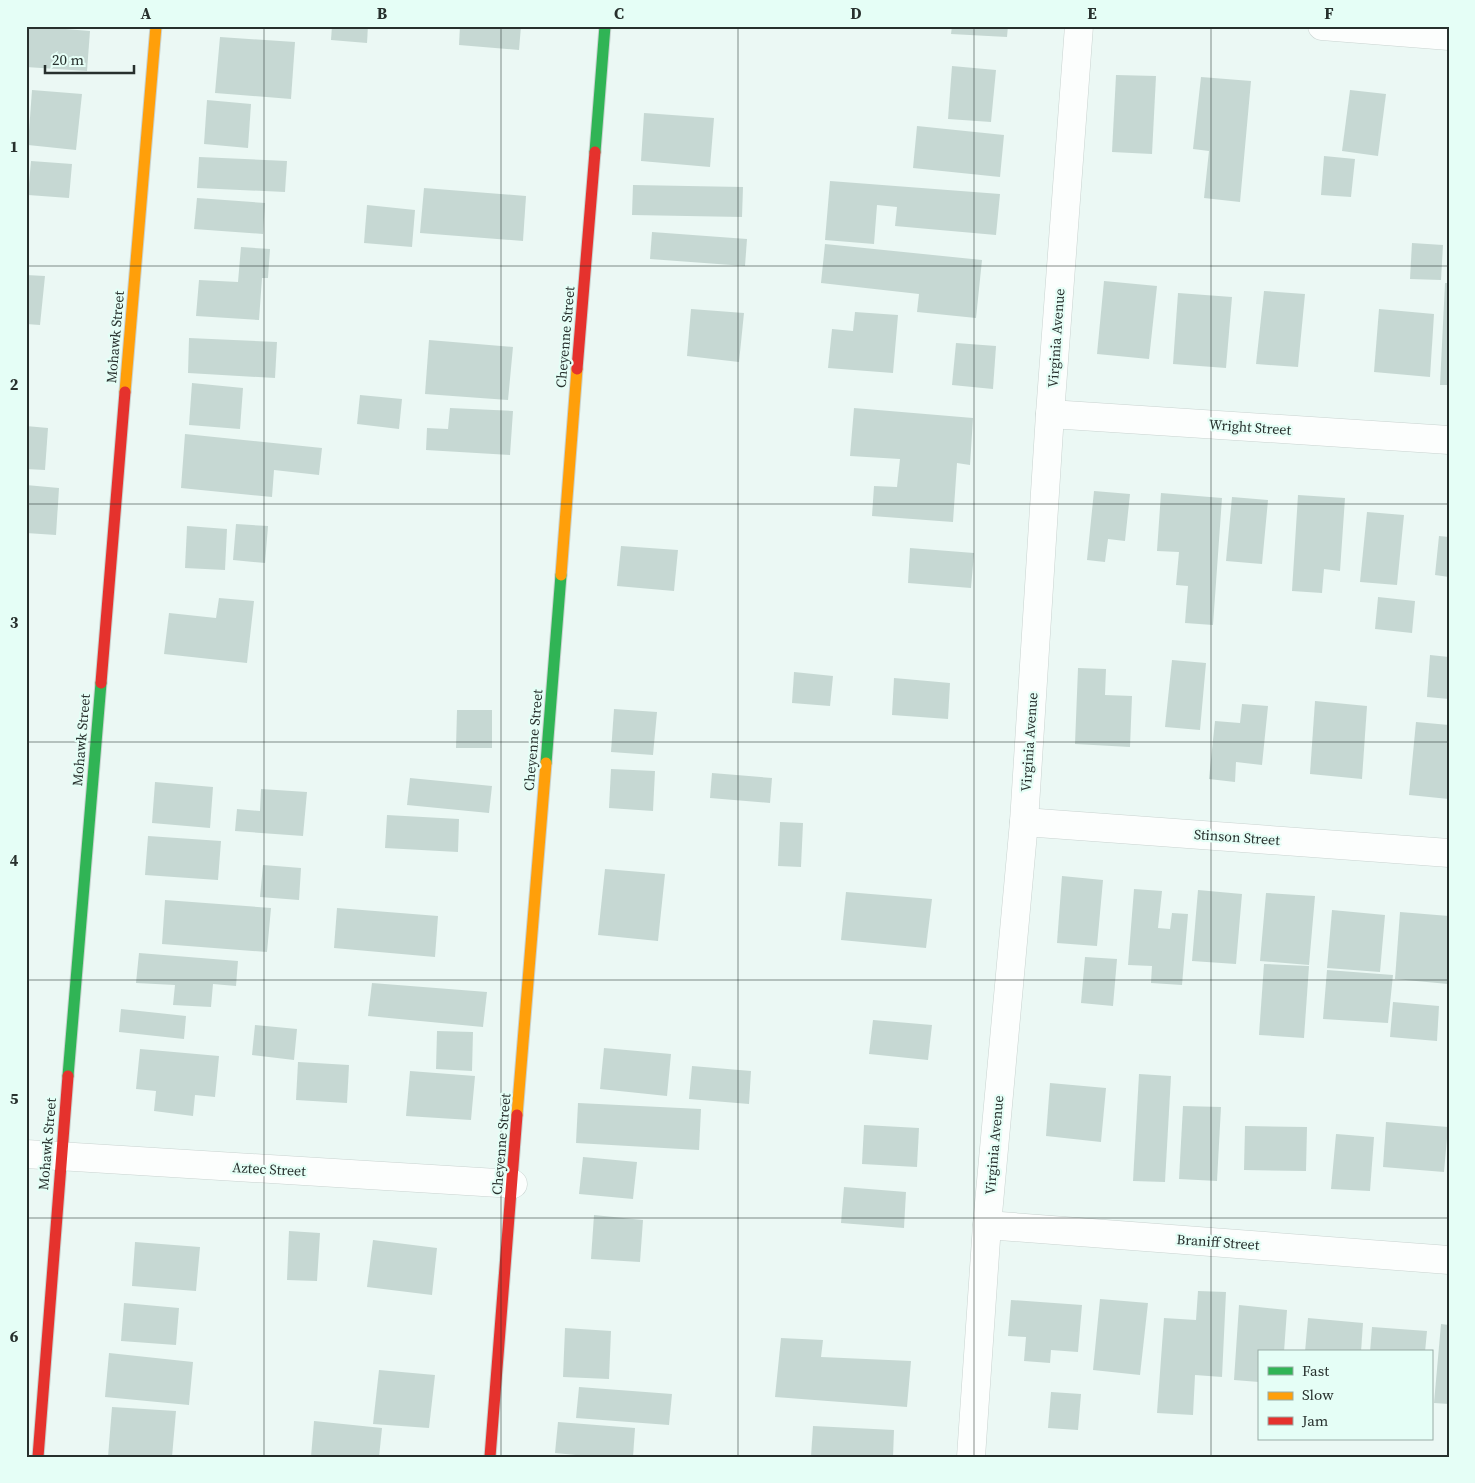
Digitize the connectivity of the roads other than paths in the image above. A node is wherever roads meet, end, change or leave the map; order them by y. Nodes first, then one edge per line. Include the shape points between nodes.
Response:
1 (156, 26) edge
2 (605, 26) edge
3 (1079, 26) edge
4 (1322, 26) edge
5 (1449, 36) edge
6 (1050, 414) junction
7 (1449, 440) edge
8 (1024, 822) junction
9 (1449, 853) edge
10 (26, 1154) edge
11 (61, 1157) junction
12 (513, 1184) junction
13 (987, 1225) junction
14 (1449, 1260) edge
15 (38, 1457) edge
16 (490, 1457) edge
17 (971, 1457) edge

1 - 11 street, Mohawk Street
2 - 12 street, Cheyenne Street
3 - 6 street, Virginia Avenue
4 - 5 street
6 - 7 street, Wright Street
6 - 8 street, Virginia Avenue
8 - 9 street, Stinson Street
8 - 13 street, Virginia Avenue
10 - 11 street, Aztec Street
11 - 12 street, Aztec Street
11 - 15 street, Mohawk Street
12 - 16 street, Cheyenne Street
13 - 14 street, Braniff Street
13 - 17 street, Virginia Avenue

